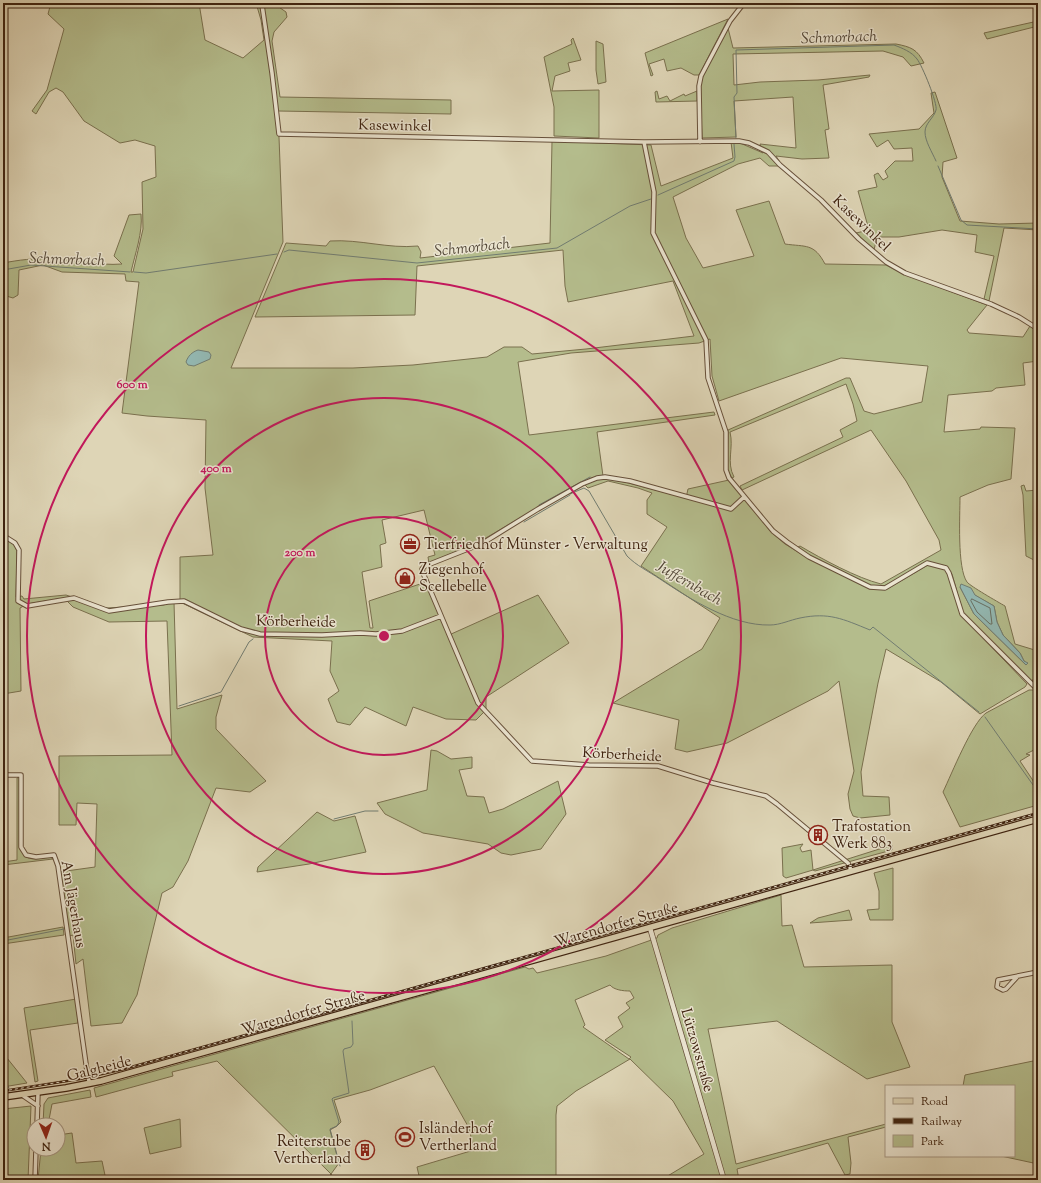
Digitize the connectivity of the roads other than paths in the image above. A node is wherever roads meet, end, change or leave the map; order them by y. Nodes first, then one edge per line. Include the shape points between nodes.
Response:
1 (260, 3) edge
2 (744, 3) edge
3 (644, 142) junction
4 (700, 142) junction
5 (1038, 329) edge
6 (744, 497) junction
7 (3, 534) edge
8 (441, 616) junction
9 (1038, 690) edge
10 (3, 775) edge
11 (1038, 818) edge
12 (852, 870) junction
13 (650, 928) junction
14 (1038, 972) edge
15 (1017, 977) junction
16 (199, 1053) joint
17 (90, 1083) junction
18 (38, 1092) junction
19 (22, 1095) junction
20 (3, 1097) edge
21 (38, 1106) junction
22 (37, 1117) edge
23 (36, 1157) edge
24 (35, 1180) edge
25 (724, 1180) edge

1 - 3 street, Kasewinkel via 279,134
2 - 4 street via 730,22 701,76 698,86
3 - 4 street, Kasewinkel
3 - 6 street via 654,192 653,233 706,340 708,378 726,432 726,470
4 - 5 street, Kasewinkel via 739,141 768,152 886,262 905,273 991,304
6 - 8 street, Körberheide via 731,509 614,478 598,478 582,484 483,543 425,566 422,569 423,573
6 - 9 street via 773,531 787,542 809,557 870,587 885,588 928,564 946,568 962,614
7 - 8 street, Körberheide via 15,543 19,550 18,601 27,606 74,598 109,611 184,601 241,629 260,634 376,634 402,630
8 - 12 street, Körberheide via 478,703 532,761 658,766 766,796 848,863
10 - 17 street, Am Jägerhaus via 21,775 21,847 26,856 54,855 58,866
11 - 12 main road, Warendorfer Straße
12 - 13 main road, Warendorfer Straße
13 - 16 main road, Warendorfer Straße
13 - 25 street, Lützowstraße
14 - 15 street
15 - 15 street via 998,980 998,987 1006,989
16 - 17 main road, Galgheide
17 - 18 main road, Galgheide
18 - 19 main road, Galgheide
18 - 21 street
19 - 20 main road, Galgheide
19 - 21 street
21 - 22 street
23 - 24 street

